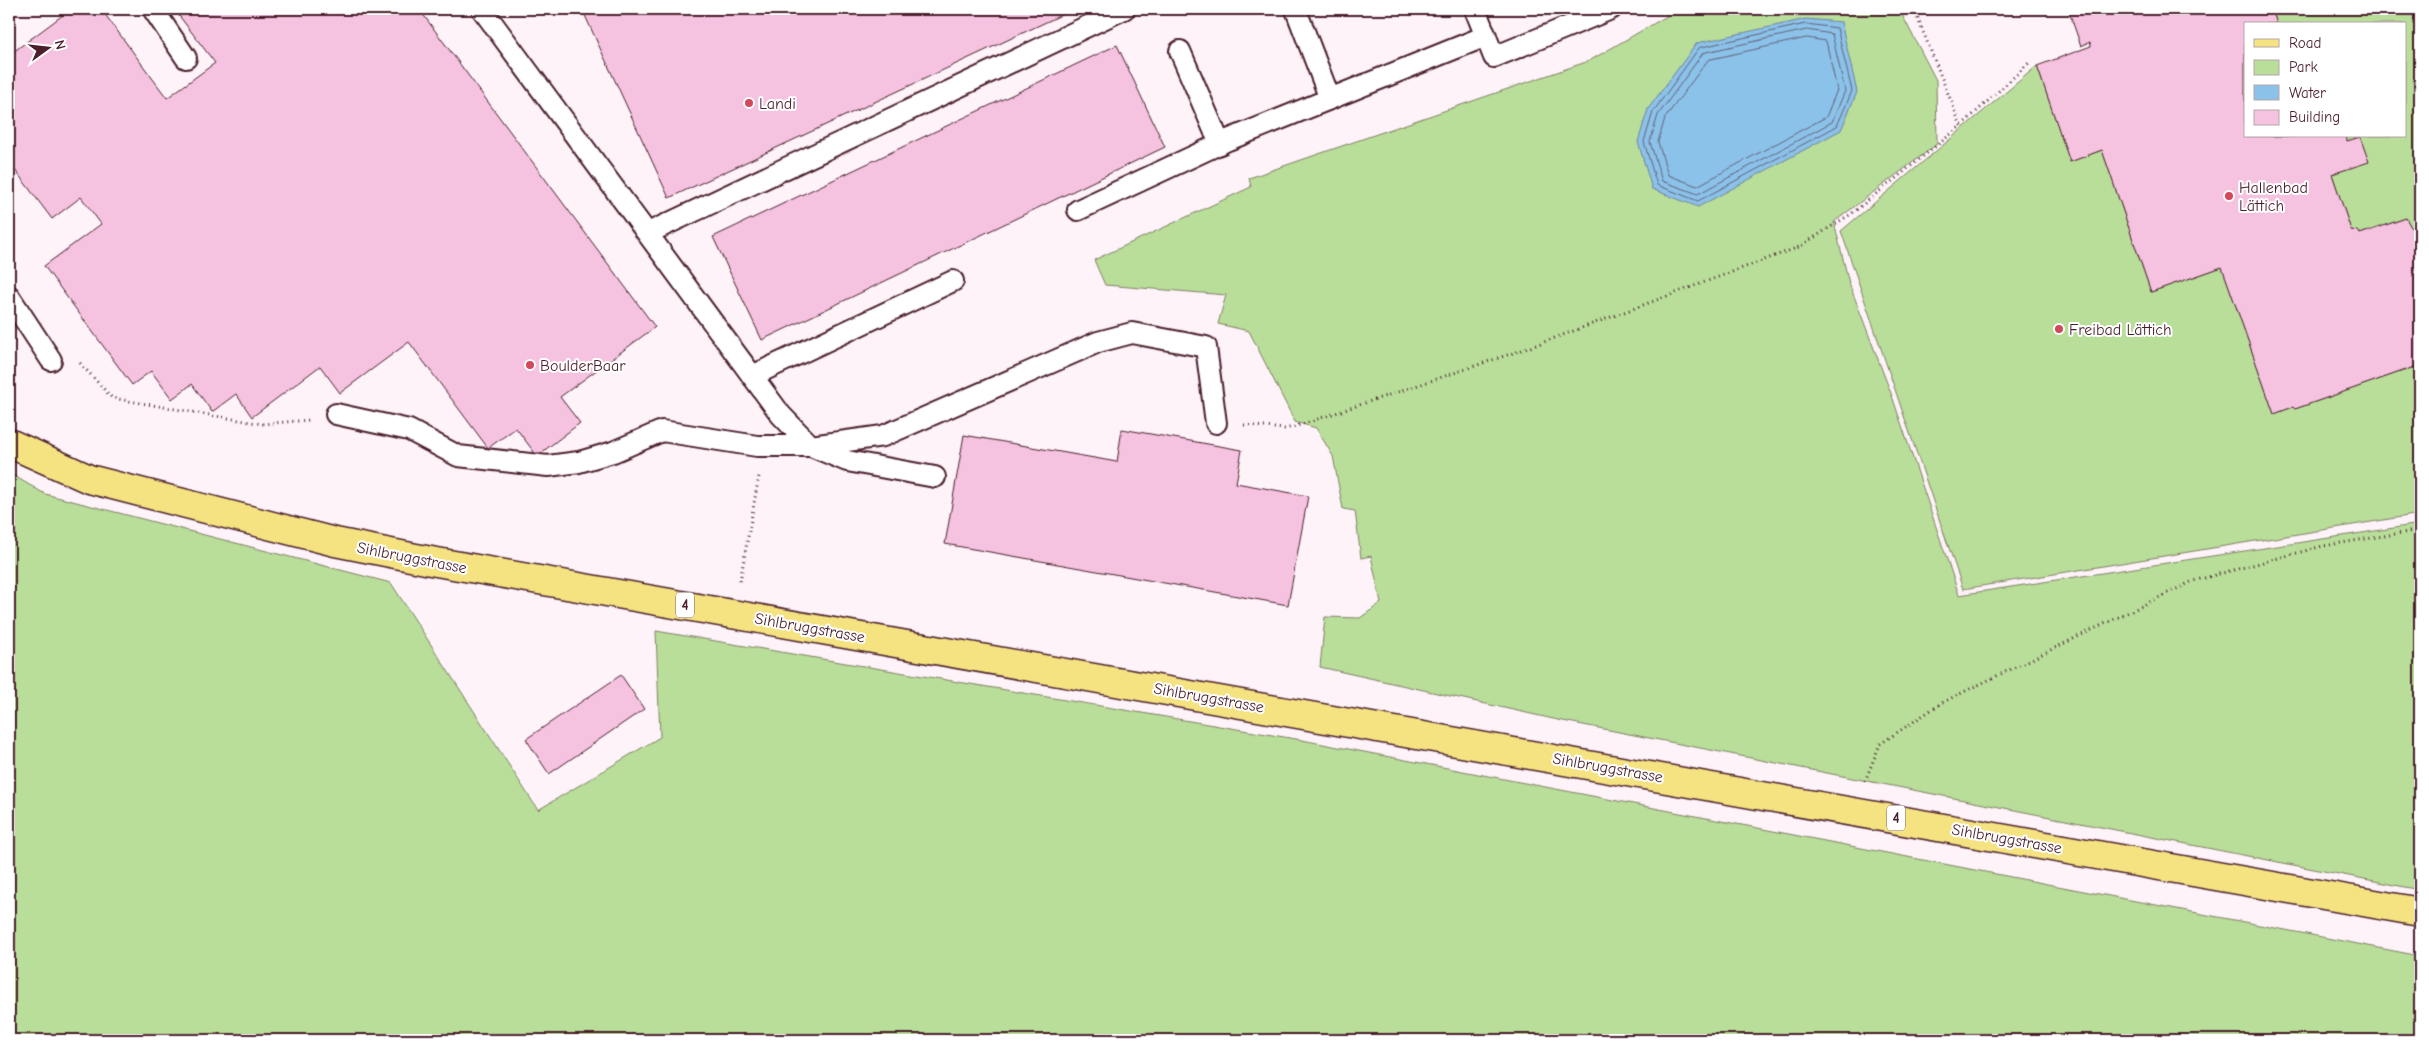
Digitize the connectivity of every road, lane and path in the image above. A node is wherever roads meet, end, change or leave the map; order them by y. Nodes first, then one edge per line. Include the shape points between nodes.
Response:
1 (153, 9) edge
2 (482, 9) edge
3 (1124, 9) edge
4 (1299, 9) edge
5 (1475, 9) edge
6 (1611, 9) edge
7 (1914, 9) edge
8 (1486, 36) junction
9 (1180, 51) dead end
10 (186, 58) dead end
11 (2031, 61) dead end
12 (1330, 99) junction
13 (1961, 126) junction
14 (1220, 144) junction
15 (1078, 210) dead end
16 (648, 233) junction
17 (953, 281) dead end
18 (9, 296) edge
19 (52, 360) joint
20 (752, 376) junction
21 (336, 414) joint
22 (1216, 423) joint
23 (9, 444) edge
24 (811, 446) junction
25 (935, 477) dead end
26 (753, 508) dead end
27 (2420, 530) edge
28 (740, 581) dead end
29 (1854, 811) junction
30 (2420, 912) edge

1 - 10 lane
2 - 16 lane
3 - 16 lane
4 - 12 lane via 1296,10
5 - 8 lane
6 - 8 lane via 1494,57
7 - 13 path
8 - 12 lane
9 - 14 lane
11 - 13 path
12 - 14 lane
13 - 22 path via 1852,214 1799,247 1525,349 1297,426 1285,429
14 - 15 lane
16 - 20 lane
17 - 20 lane
18 - 19 lane
19 - 21 path via 70,352 112,398 262,424 305,421
20 - 24 lane via 781,415
21 - 24 lane via 409,430 458,456 548,466 614,452 662,431 757,446
22 - 24 lane via 1206,347 1132,333 1098,342 883,436
23 - 29 main road, Sihlbruggstrasse / 4 via 89,479 335,542
24 - 25 lane via 847,461
26 - 28 path
27 - 29 path via 2323,546 2192,581 1943,702 1880,744
29 - 30 main road, Sihlbruggstrasse / 4

